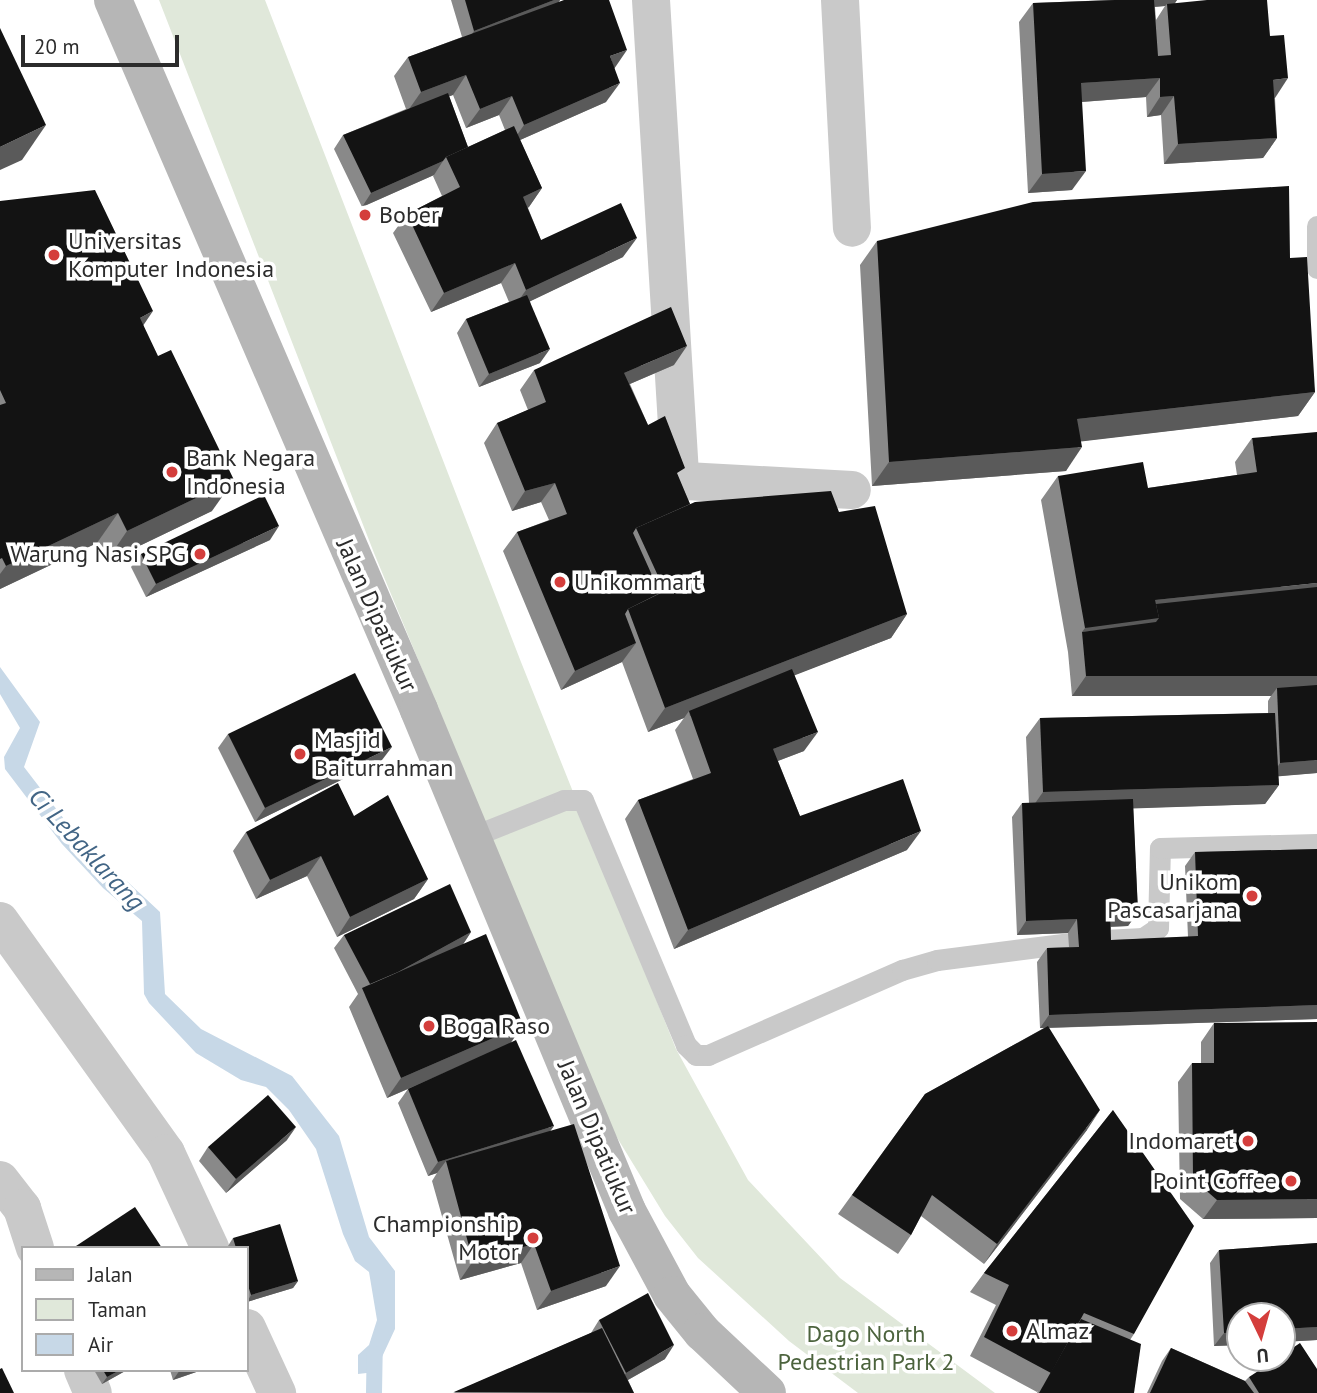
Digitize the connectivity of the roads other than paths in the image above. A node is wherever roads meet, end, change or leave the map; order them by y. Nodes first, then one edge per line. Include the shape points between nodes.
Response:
1 (113, 0) edge
2 (651, 0) edge
3 (840, 0) edge
4 (1317, 226) edge
5 (852, 229) dead end
6 (1317, 268) edge
7 (852, 490) dead end
8 (471, 837) junction
9 (1317, 844) edge
10 (0, 921) edge
11 (1101, 940) edge
12 (1069, 943) edge
13 (0, 1180) edge
14 (34, 1246) edge
15 (209, 1246) edge
16 (248, 1330) edge
17 (84, 1372) edge
18 (93, 1393) edge
19 (277, 1393) edge
20 (767, 1393) edge

1 - 8 main road, Jalan Dipatiukur
2 - 7 street via 680,472 687,481
3 - 5 street
4 - 6 lane
8 - 12 lane via 564,800 583,800 686,1045 696,1055 708,1055 902,970 937,960
8 - 20 main road, Jalan Dipatiukur via 627,1211 673,1295 702,1332
9 - 11 lane via 1160,848 1158,928 1143,938
10 - 15 street via 166,1153
13 - 14 street via 22,1208
16 - 19 street
17 - 18 street

